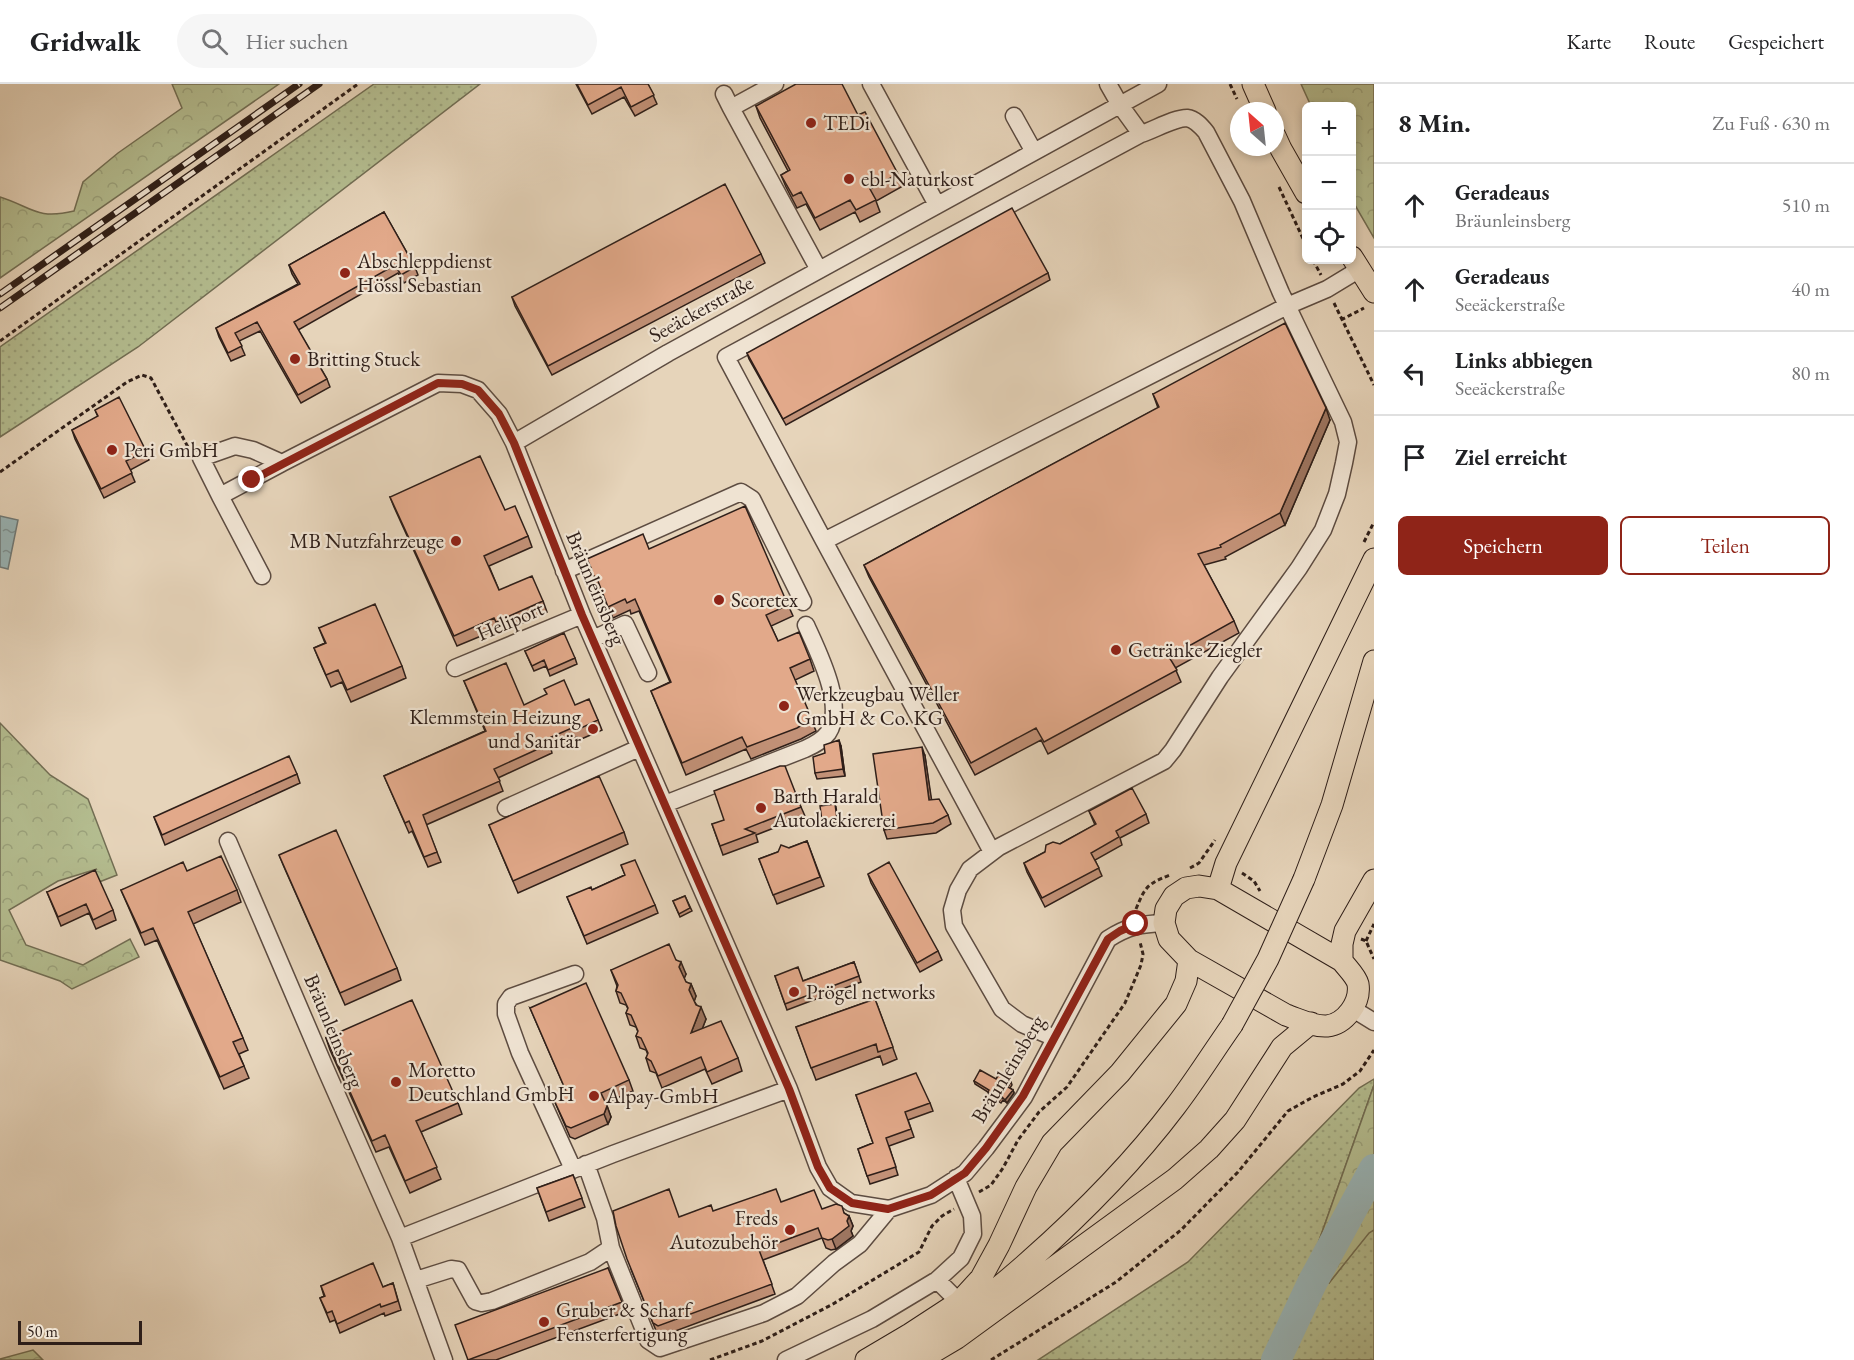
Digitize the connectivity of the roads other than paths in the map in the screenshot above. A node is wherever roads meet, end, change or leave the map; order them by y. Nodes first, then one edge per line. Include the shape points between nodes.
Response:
1 (775, 84) edge
2 (871, 84) edge
3 (1108, 84) edge
4 (1158, 84) edge
5 (1253, 84) edge
6 (1261, 102) edge
7 (1120, 105) junction
8 (1014, 116) dead end
9 (1141, 134) junction
10 (1034, 152) junction
11 (1284, 154) edge
12 (1302, 186) edge
13 (937, 205) junction
14 (1356, 263) edge
15 (1355, 264) edge
16 (819, 270) junction
17 (1370, 299) edge
18 (1287, 306) junction
19 (514, 443) junction
20 (282, 464) junction
21 (220, 496) junction
22 (824, 541) junction
23 (1374, 559) edge
24 (564, 572) junction
25 (262, 576) dead end
26 (802, 602) dead end
27 (582, 615) junction
28 (806, 625) dead end
29 (593, 639) junction
30 (1374, 662) edge
31 (455, 668) dead end
32 (648, 673) dead end
33 (639, 748) junction
34 (665, 804) junction
35 (506, 808) dead end
36 (228, 840) dead end
37 (992, 852) junction
38 (1374, 880) edge
39 (1218, 889) junction
40 (1164, 923) junction
41 (1189, 960) junction
42 (1342, 961) junction
43 (575, 974) dead end
44 (1353, 1009) junction
45 (1374, 1022) edge
46 (1311, 1023) junction
47 (1055, 1038) junction
48 (789, 1089) junction
49 (579, 1167) junction
50 (956, 1178) junction
51 (888, 1209) junction
52 (400, 1238) junction
53 (611, 1248) junction
54 (416, 1280) junction
55 (937, 1280) junction
56 (959, 1302) junction
57 (444, 1360) edge
58 (786, 1360) edge
59 (866, 1360) edge
60 (896, 1360) edge
61 (920, 1360) edge

1 - 16 street via 728,101
2 - 13 street
3 - 7 street
4 - 7 street, Seeäckerstraße
5 - 6 main road
7 - 9 street
7 - 10 street, Seeäckerstraße
8 - 10 street
9 - 18 street via 1188,118 1206,132 1242,201
9 - 22 street via 726,357
10 - 13 street, Seeäckerstraße
11 - 12 main road
13 - 16 street, Seeäckerstraße
14 - 17 main road
15 - 18 street via 1327,289
16 - 19 street, Seeäckerstraße
18 - 22 street
18 - 37 street via 1343,422 1348,442 1337,494 1323,530 1164,761
19 - 20 street via 499,414 478,390 462,384 438,383
19 - 24 street, Bräunleinsberg
20 - 21 street
20 - 21 street via 235,446 201,458
21 - 25 street
22 - 37 street
23 - 39 main road via 1226,864
24 - 26 street via 741,492 752,500
24 - 27 street, Bräunleinsberg
27 - 29 street, Bräunleinsberg
27 - 31 street, Heliport
28 - 34 street via 831,689 834,710 829,731 805,749
29 - 32 street via 625,624
29 - 33 street, Bräunleinsberg
30 - 60 main road, bridge via 1332,805 1304,879 1268,959 1232,1025 1175,1107 1122,1171 1061,1233 958,1320
33 - 34 street, Bräunleinsberg
33 - 35 street
34 - 48 street, Bräunleinsberg
36 - 52 street, Bräunleinsberg
37 - 47 street via 970,869 958,890 952,910 954,926 1002,1009 1022,1024
38 - 42 main road via 1345,931
39 - 40 main road via 1186,888 1174,896
39 - 42 main road
40 - 41 main road via 1169,939
40 - 47 street, Bräunleinsberg via 1136,924 1108,939
41 - 46 main road via 1286,1015
41 - 56 main road via 1186,981 1176,1004 1120,1073 1052,1143 981,1278
42 - 44 main road via 1358,984
43 - 49 street via 511,997 506,1014 520,1053
44 - 45 street
44 - 46 main road via 1346,1017 1326,1026
46 - 61 main road via 1282,1047 1235,1120 1175,1179 957,1338
47 - 50 street, Bräunleinsberg via 1023,1096 986,1148
48 - 49 street
48 - 51 street, Bräunleinsberg via 818,1167 830,1188 852,1203
49 - 52 street
49 - 53 street via 605,1218
50 - 51 street, Bräunleinsberg via 931,1195
50 - 55 street via 972,1216 973,1234 961,1258
51 - 53 street via 860,1244 797,1296 765,1313 660,1348 648,1340
52 - 54 street, Bräunleinsberg
53 - 54 street via 590,1262 482,1303 475,1301 458,1270
54 - 57 street, Bräunleinsberg
55 - 56 street
55 - 58 street via 872,1320
56 - 59 main road

